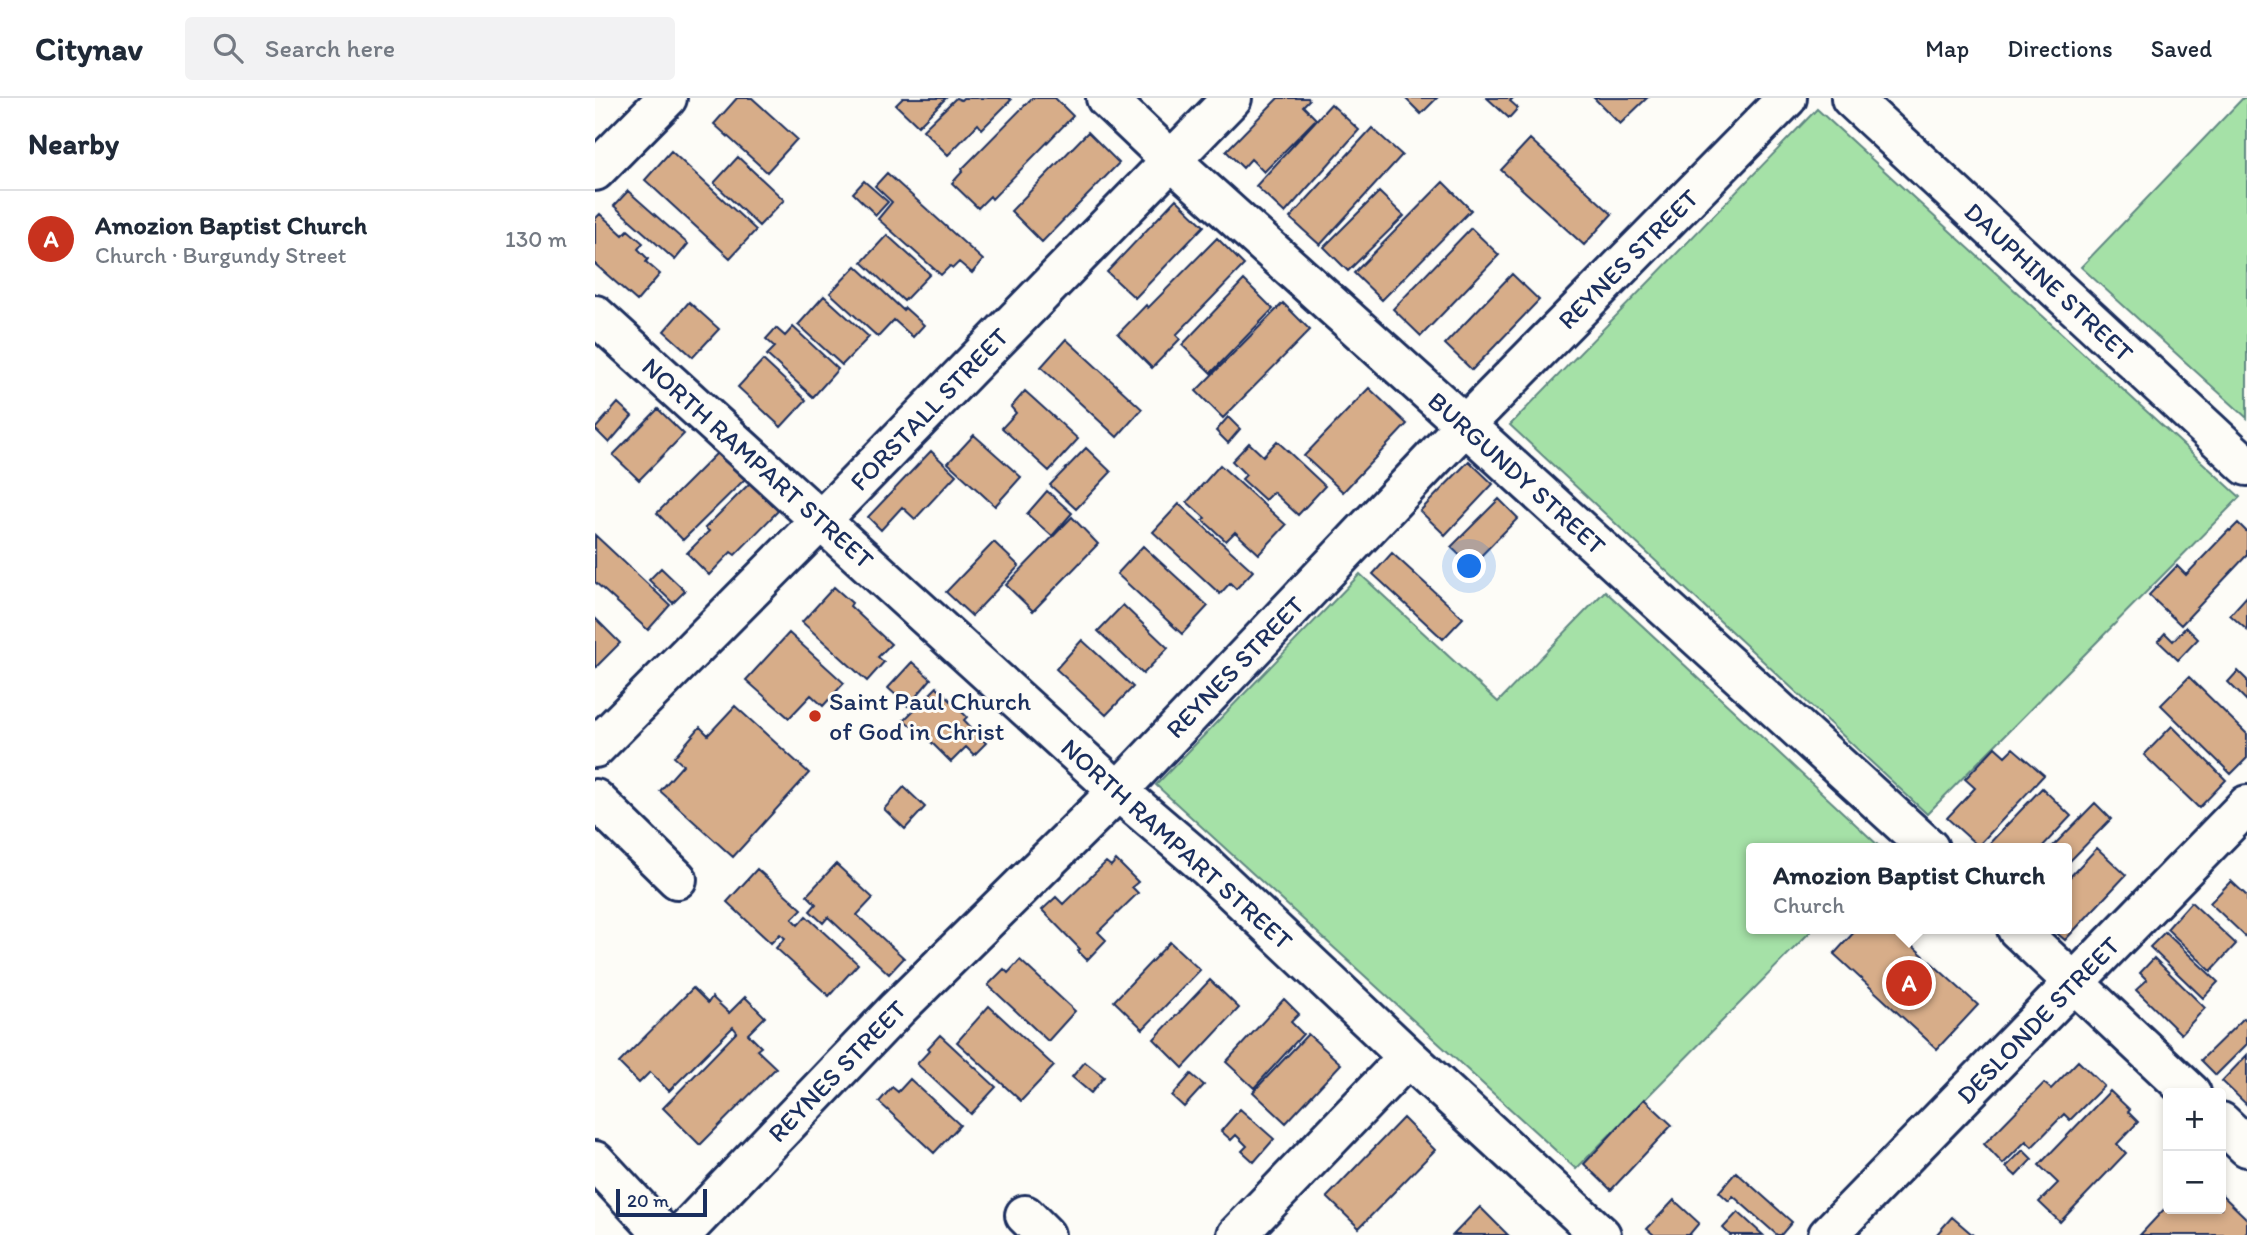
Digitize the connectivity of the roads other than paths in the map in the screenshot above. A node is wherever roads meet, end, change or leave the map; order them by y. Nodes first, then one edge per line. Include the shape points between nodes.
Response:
1 (667, 98) edge
2 (1106, 98) edge
3 (1232, 98) edge
4 (1787, 98) edge
5 (1851, 98) edge
6 (1171, 160) junction
7 (595, 171) edge
8 (595, 315) edge
9 (1465, 425) junction
10 (2247, 466) edge
11 (821, 520) junction
12 (595, 748) edge
13 (1118, 791) junction
14 (595, 799) edge
15 (2247, 805) edge
16 (1924, 843) edge
17 (677, 879) dead end
18 (2022, 934) edge
19 (2075, 982) junction
20 (1408, 1057) junction
21 (2186, 1088) edge
22 (2226, 1127) edge
23 (2247, 1147) edge
24 (595, 1161) edge
25 (664, 1235) edge
26 (681, 1235) edge
27 (1237, 1235) edge
28 (1601, 1235) edge
29 (1828, 1235) edge

1 - 7 street
2 - 6 street, BURGUNDY STREET
3 - 6 street, FORSTALL STREET
4 - 9 street, REYNES STREET
5 - 10 street, DAUPHINE STREET
6 - 9 street, BURGUNDY STREET
6 - 11 street, FORSTALL STREET
8 - 11 street, NORTH RAMPART STREET
9 - 13 street, REYNES STREET
9 - 16 street, BURGUNDY STREET
11 - 12 street, FORSTALL STREET
11 - 13 street, NORTH RAMPART STREET
13 - 20 street, NORTH RAMPART STREET via 1207,867
13 - 26 street, REYNES STREET via 897,1009
14 - 17 street
15 - 19 street, DESLONDE STREET
18 - 19 street
19 - 21 street
19 - 29 street, DESLONDE STREET
20 - 27 street
20 - 28 street, NORTH RAMPART STREET
22 - 23 street
24 - 25 street

